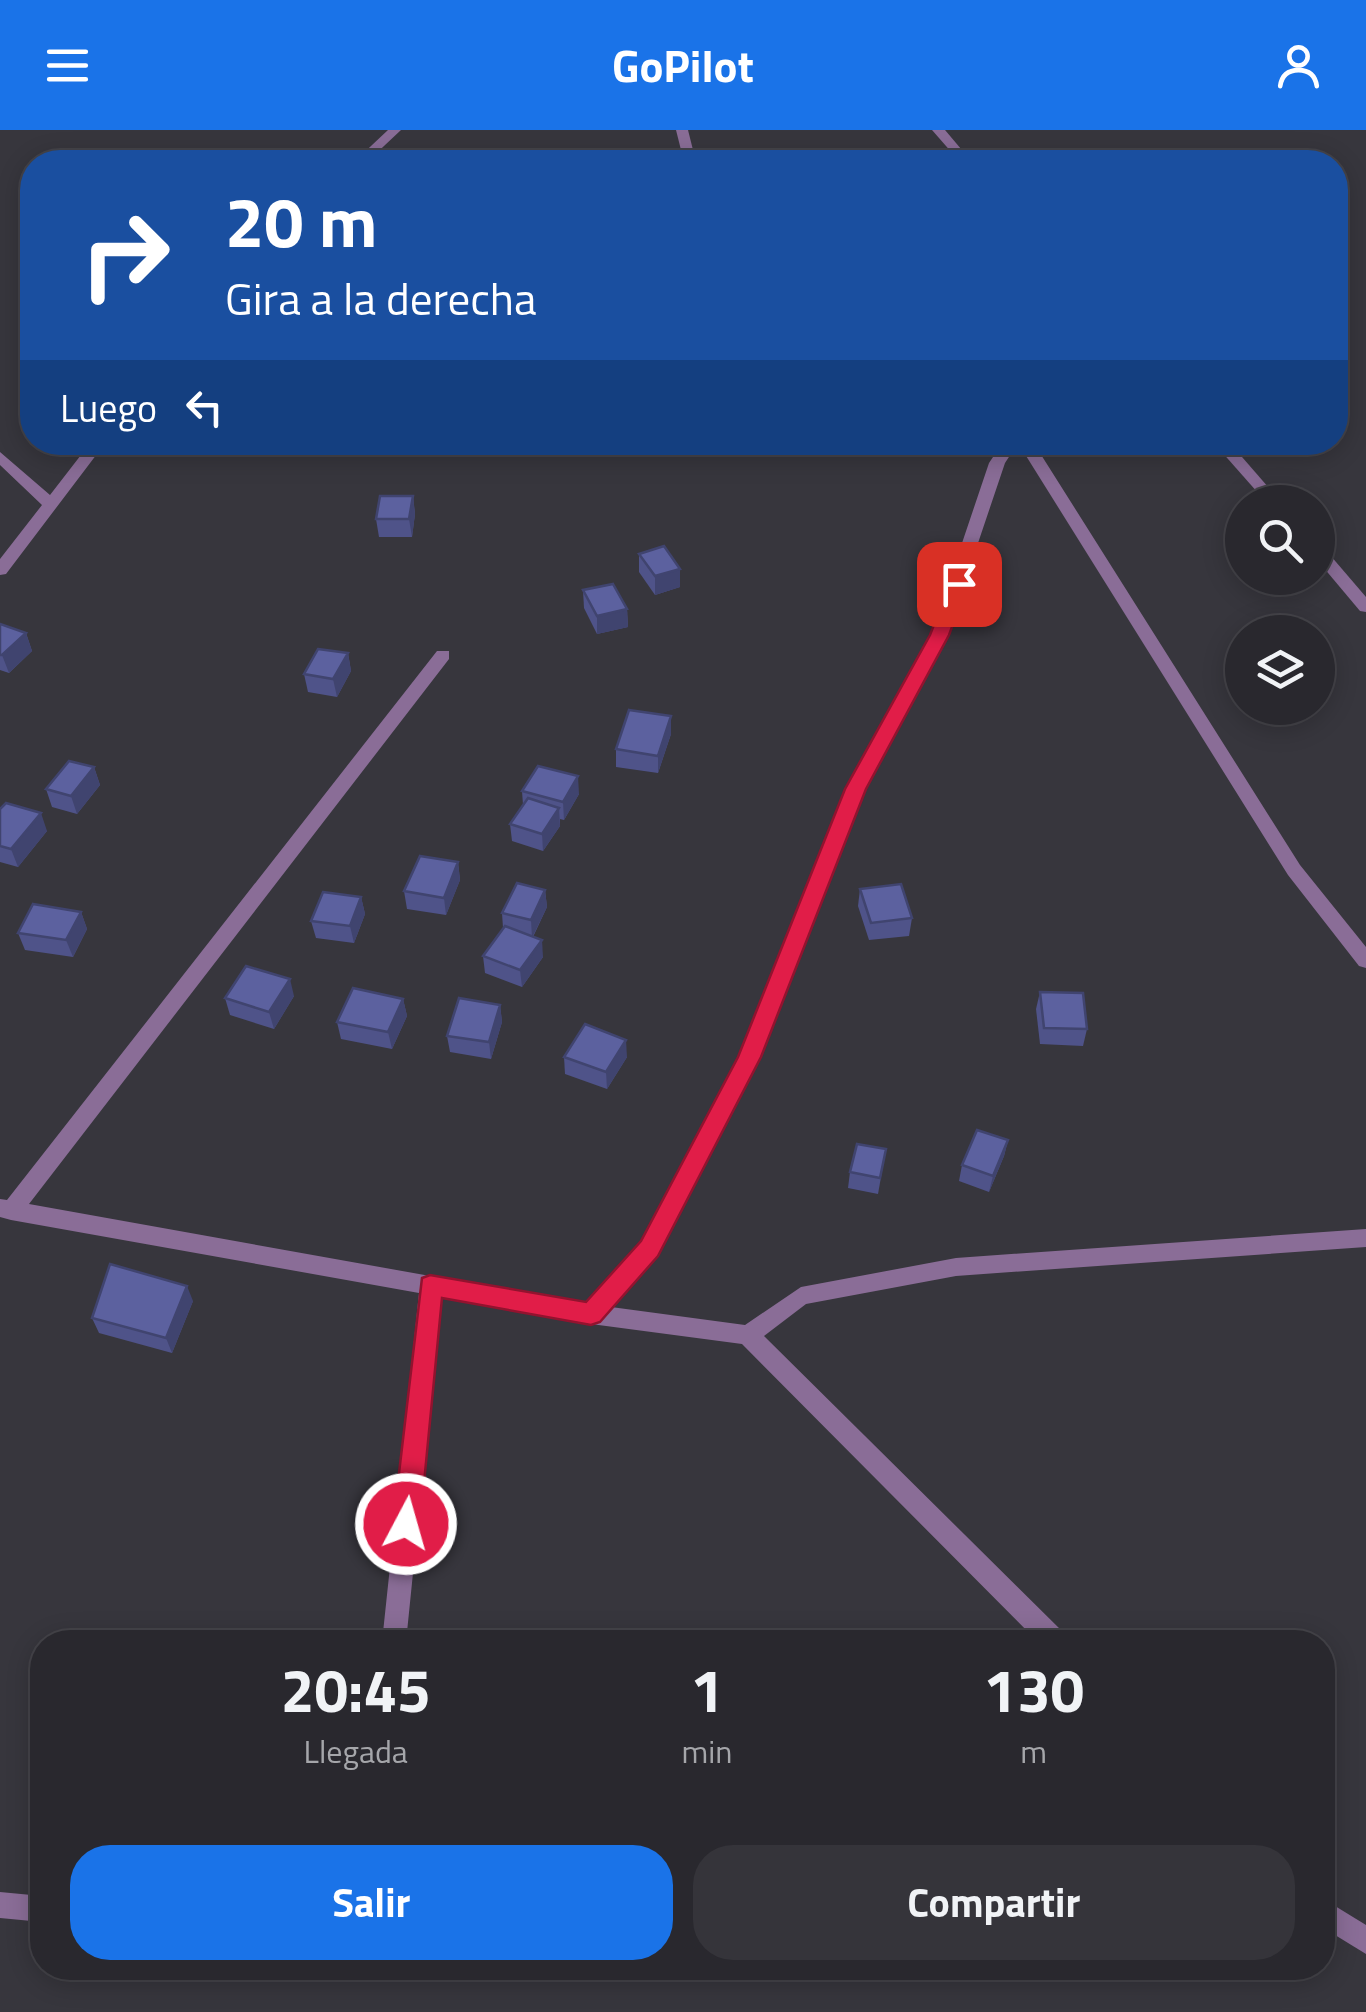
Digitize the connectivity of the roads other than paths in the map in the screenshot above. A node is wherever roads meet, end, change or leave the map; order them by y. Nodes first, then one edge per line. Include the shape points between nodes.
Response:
1 (395, 130) edge
2 (938, 130) edge
3 (373, 150) edge
4 (956, 150) edge
5 (89, 455) edge
6 (1003, 455) edge
7 (1034, 455) edge
8 (1232, 455) edge
9 (0, 458) edge
10 (1259, 485) edge
11 (52, 505) junction
12 (0, 570) edge
13 (1335, 571) edge
14 (1366, 607) edge
15 (443, 655) dead end
16 (1366, 960) edge
17 (6, 1210) edge
18 (1366, 1238) edge
19 (430, 1286) junction
20 (591, 1314) junction
21 (748, 1336) junction
22 (395, 1630) edge
23 (1043, 1630) edge
24 (0, 1905) edge
25 (30, 1908) edge
26 (1335, 1920) edge
27 (1366, 1941) edge

1 - 3 street
2 - 4 street
5 - 11 street
6 - 20 street via 939,635 856,789 749,1057 650,1249
7 - 16 street via 1294,870
8 - 10 street
9 - 11 street
11 - 12 street
13 - 14 street
15 - 17 street
17 - 19 street
18 - 21 street via 956,1268 802,1296
19 - 20 street
19 - 22 street
20 - 21 street
21 - 23 street
24 - 25 street
26 - 27 street

